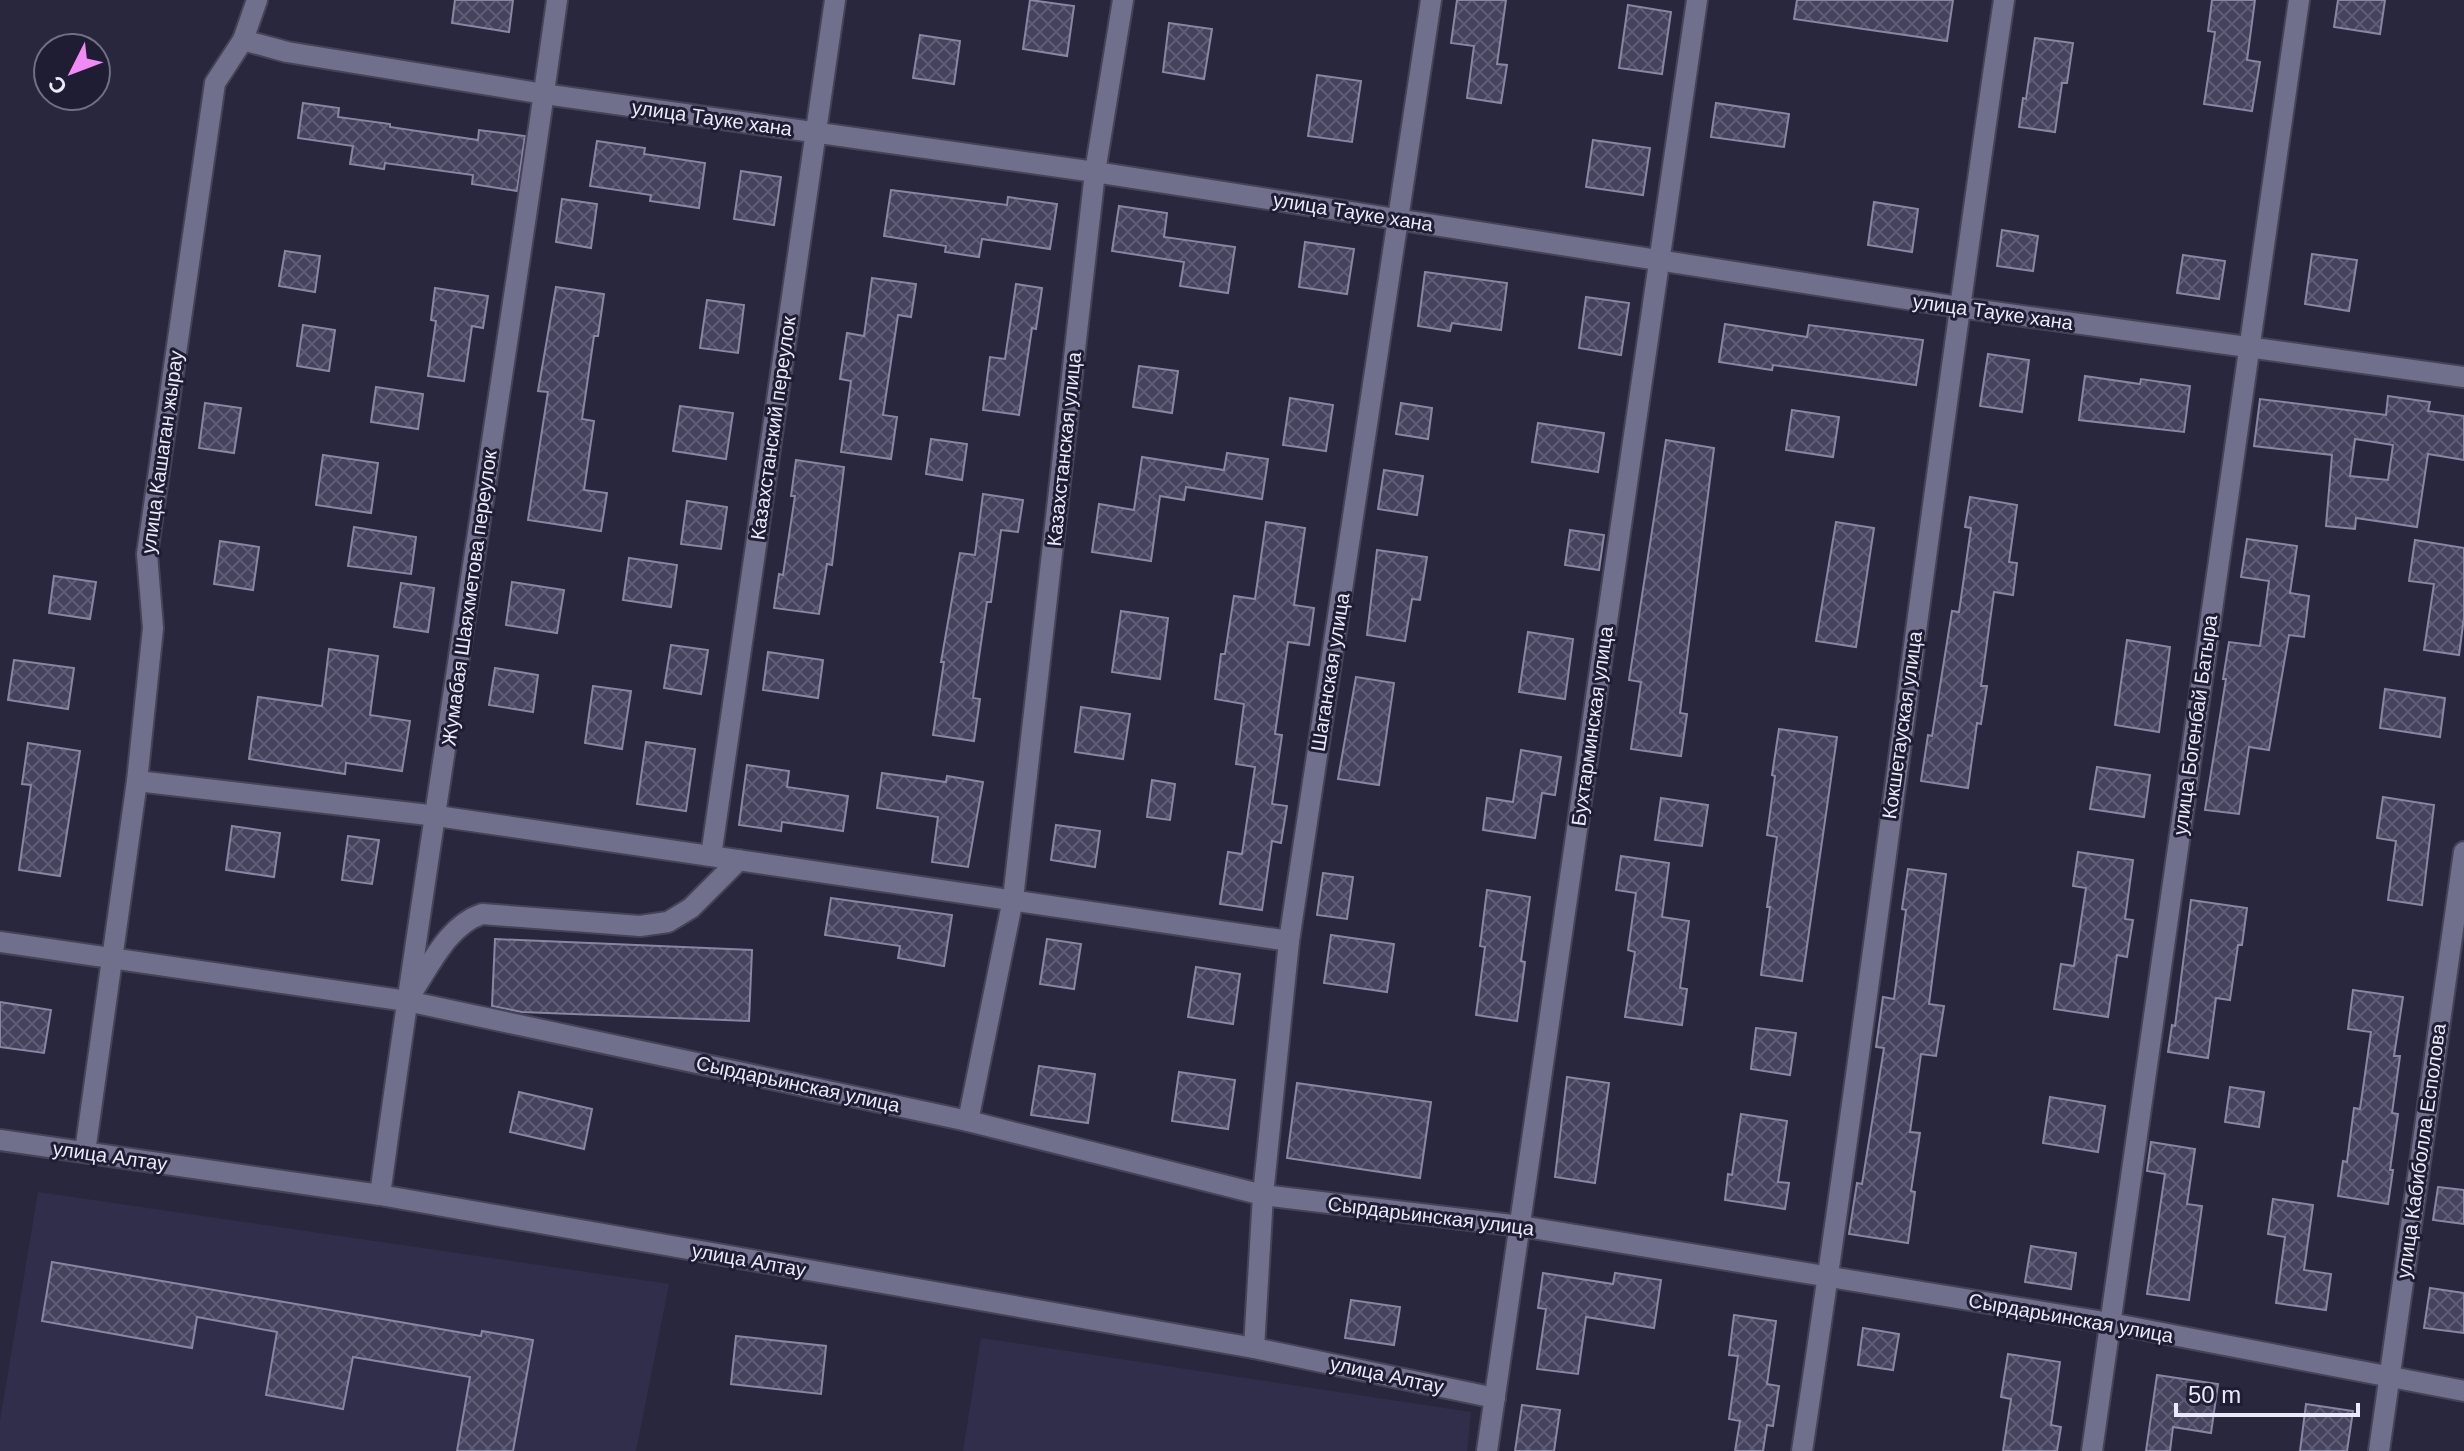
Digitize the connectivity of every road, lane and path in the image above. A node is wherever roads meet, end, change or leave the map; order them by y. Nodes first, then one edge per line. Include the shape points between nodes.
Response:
1 (257, 0) edge
2 (557, 0) edge
3 (835, 0) edge
4 (1123, 0) edge
5 (1431, 0) edge
6 (1697, 0) edge
7 (2004, 0) edge
8 (2299, 0) edge
9 (243, 40) junction
10 (544, 94) junction
11 (816, 134) junction
12 (1095, 172) junction
13 (1398, 219) junction
14 (1660, 262) junction
15 (1958, 307) junction
16 (2248, 347) junction
17 (2464, 377) edge
18 (137, 781) junction
19 (437, 816) junction
20 (2464, 852) edge
21 (711, 856) junction
22 (739, 860) junction
23 (1013, 899) junction
24 (1289, 941) junction
25 (0, 942) edge
26 (112, 959) junction
27 (407, 1001) junction
28 (968, 1121) junction
29 (0, 1140) edge
30 (85, 1152) junction
31 (380, 1195) junction
32 (1263, 1195) junction
33 (1520, 1226) junction
34 (1828, 1278) junction
35 (2110, 1323) junction
36 (1254, 1348) junction
37 (2389, 1378) junction
38 (2464, 1391) edge
39 (1495, 1398) junction
40 (1487, 1451) edge
41 (1802, 1451) edge
42 (2092, 1451) edge
43 (2379, 1451) edge

1 - 9 street, улица Кашаган жырау
2 - 10 street, Жумабая Шаяхметова переулок
3 - 11 street, Казахстанский переулок
4 - 12 street, Казахстанская улица
5 - 13 street, Шаганская улица
6 - 14 street, Бухтарминская улица
7 - 15 street, Кокшетауская улица
8 - 16 street, улица Богенбай Батыра
9 - 10 street, улица Тауке хана via 287,52
9 - 18 street, улица Кашаган жырау via 215,83 149,538 153,628
10 - 11 street, улица Тауке хана
10 - 19 street, Жумабая Шаяхметова переулок
11 - 12 street, улица Тауке хана
11 - 21 street, Казахстанский переулок
12 - 13 street, улица Тауке хана
12 - 23 street, Казахстанская улица
13 - 14 street, улица Тауке хана
13 - 24 street, Шаганская улица
14 - 15 street, улица Тауке хана
14 - 33 street, Бухтарминская улица
15 - 16 street, улица Тауке хана
15 - 34 street, Кокшетауская улица
16 - 17 street, улица Тауке хана
16 - 35 street, улица Богенбай Батыра
18 - 19 street
18 - 26 street, улица Кашаган жырау
19 - 21 street
19 - 27 street, Жумабая Шаяхметова переулок
20 - 37 street, улица Кабиболла Есполова
21 - 22 street
22 - 23 street
22 - 27 street via 691,908 668,922 640,926 482,914 467,919
23 - 24 street
23 - 28 street, Казахстанская улица
24 - 32 street, Шаганская улица
25 - 26 street
26 - 27 street
26 - 30 street, улица Кашаган жырау
27 - 28 street, Сырдарьинская улица
27 - 31 street, Жумабая Шаяхметова переулок
28 - 32 street, Сырдарьинская улица
29 - 30 street, улица Алтау
30 - 31 street, улица Алтау
31 - 36 street, улица Алтау
32 - 33 street, Сырдарьинская улица
32 - 36 street, Шаганская улица
33 - 34 street, Сырдарьинская улица
33 - 39 street, Бухтарминская улица
34 - 35 street, Сырдарьинская улица
34 - 41 street, Кокшетауская улица
35 - 37 street, Сырдарьинская улица
35 - 42 street, улица Богенбай Батыра
36 - 39 street, улица Алтау
37 - 38 street, Сырдарьинская улица
37 - 43 street, улица Кабиболла Есполова
39 - 40 street, Бухтарминская улица

